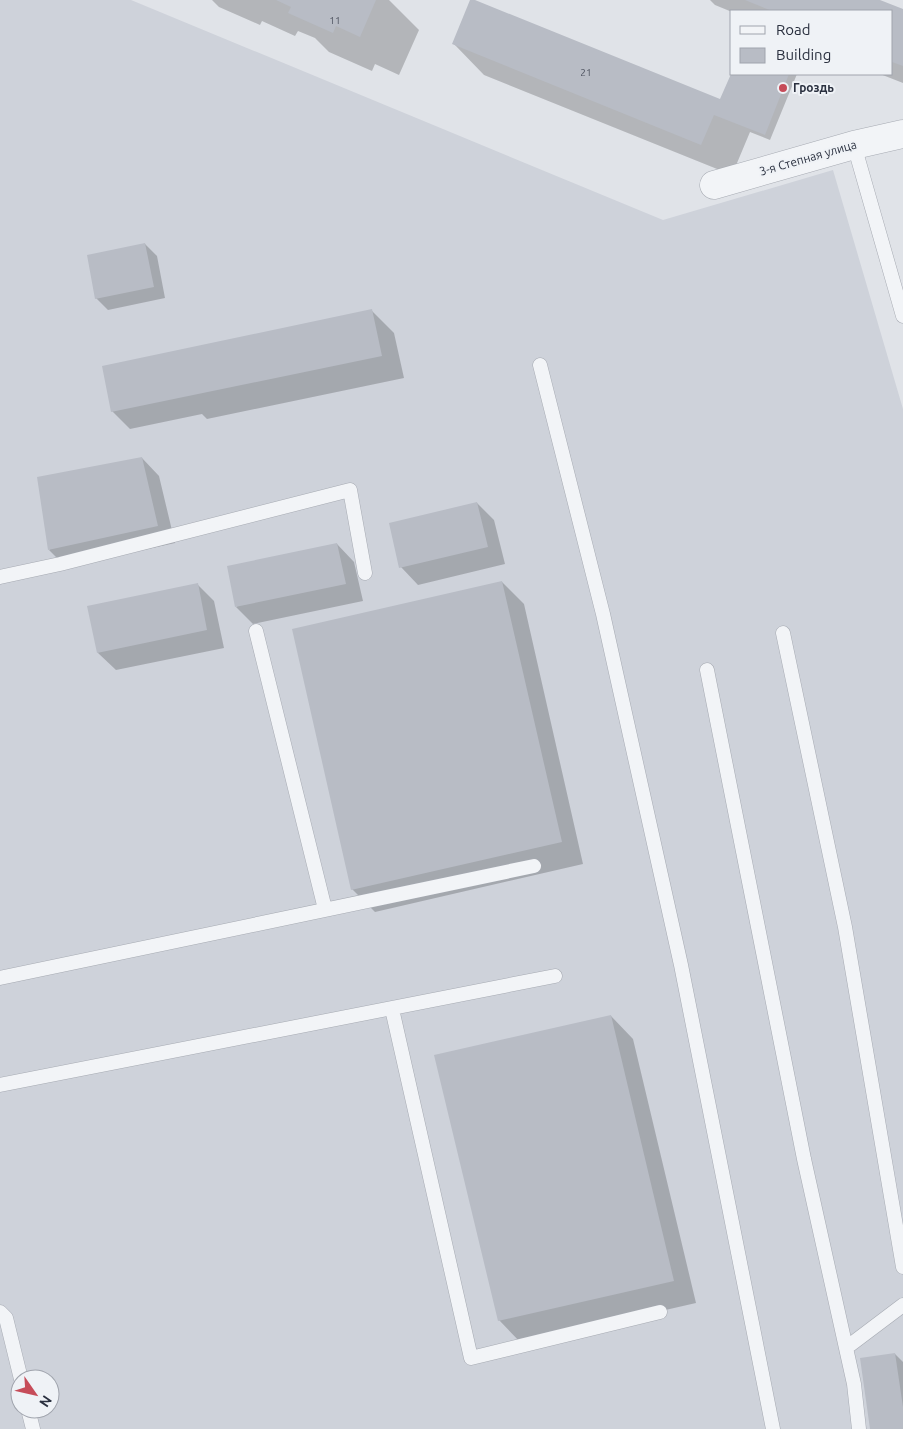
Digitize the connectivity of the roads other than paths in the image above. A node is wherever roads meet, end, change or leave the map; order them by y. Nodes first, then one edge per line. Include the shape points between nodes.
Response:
1 (903, 134) edge
2 (854, 145) junction
3 (714, 185) dead end
4 (903, 316) edge
5 (540, 365) dead end
6 (365, 573) dead end
7 (0, 577) edge
8 (256, 631) dead end
9 (783, 633) dead end
10 (707, 670) dead end
11 (534, 866) dead end
12 (325, 909) junction
13 (555, 976) dead end
14 (0, 978) edge
15 (392, 1009) junction
16 (0, 1085) edge
17 (903, 1267) edge
18 (903, 1305) edge
19 (0, 1312) edge
20 (660, 1312) dead end
21 (846, 1348) junction
22 (19, 1369) edge
23 (773, 1429) edge
24 (859, 1429) edge

1 - 2 street, 3-я Степная улица
2 - 3 street, 3-я Степная улица
2 - 4 lane
5 - 23 lane via 603,614 674,936
6 - 7 lane via 350,490
8 - 12 lane
9 - 17 lane via 846,927
10 - 21 lane via 804,1159
11 - 12 lane
12 - 14 lane
13 - 15 lane
15 - 16 lane
15 - 20 lane via 471,1358
18 - 21 lane
19 - 22 lane via 6,1318
21 - 24 lane

